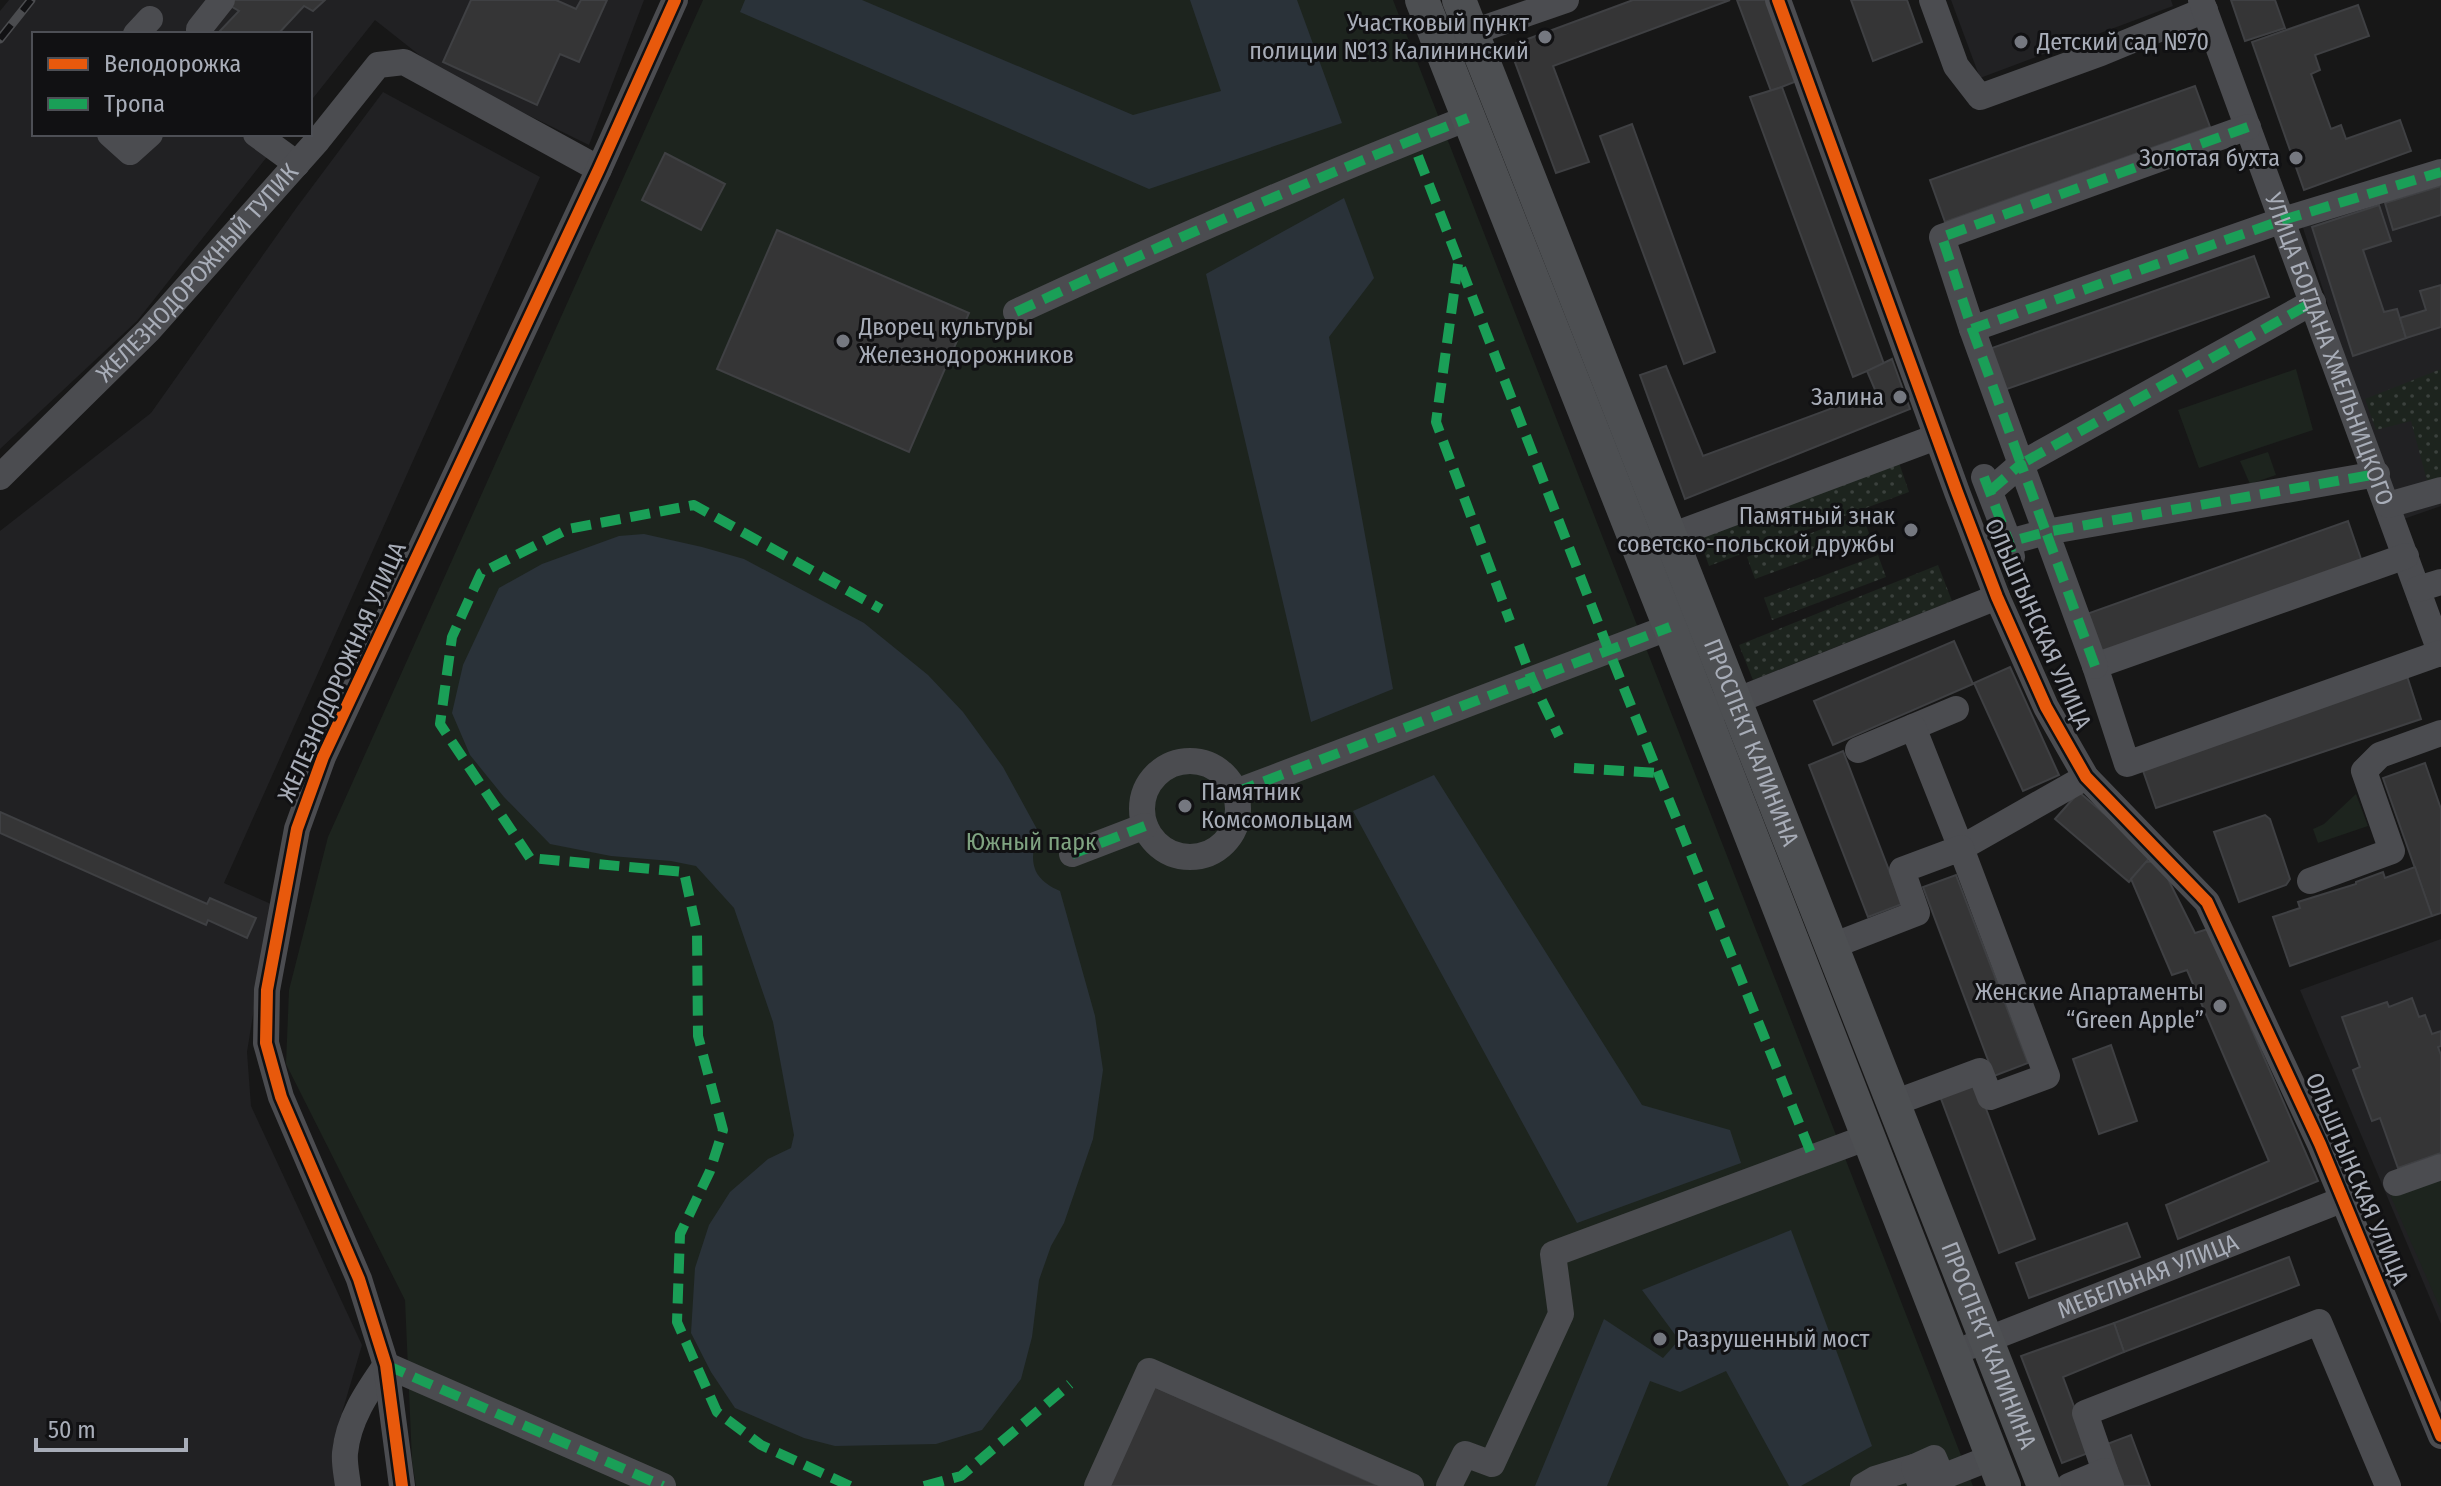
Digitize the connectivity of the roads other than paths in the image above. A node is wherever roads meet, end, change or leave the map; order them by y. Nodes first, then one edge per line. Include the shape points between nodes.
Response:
1 (222, 0) edge
2 (675, 0) edge
3 (1422, 0) edge
4 (1459, 0) edge
5 (1566, 0) edge
6 (1778, 0) edge
7 (1932, 0) edge
8 (2203, 5) edge
9 (199, 32) edge
10 (1472, 32) junction
11 (1439, 45) junction
12 (1468, 118) junction
13 (2248, 127) junction
14 (112, 136) edge
15 (148, 136) edge
16 (259, 136) edge
17 (297, 164) junction
18 (599, 169) junction
19 (2441, 172) edge
20 (2283, 220) junction
21 (2313, 302) junction
22 (1016, 312) dead end
23 (1972, 329) junction
24 (1936, 437) junction
25 (2021, 464) junction
26 (2377, 474) junction
27 (0, 477) edge
28 (2441, 490) edge
29 (2388, 505) junction
30 (2046, 532) junction
31 (1671, 536) junction
32 (2406, 556) junction
33 (2429, 586) edge
34 (1997, 597) junction
35 (1670, 627) junction
36 (2441, 653) edge
37 (2095, 666) junction
38 (1736, 700) junction
39 (1956, 709) dead end
40 (1702, 714) junction
41 (1913, 727) junction
42 (2441, 733) edge
43 (1858, 750) dead end
44 (2086, 777) junction
45 (1236, 792) junction
46 (1145, 826) junction
47 (1961, 848) junction
48 (1072, 854) dead end
49 (2310, 881) dead end
50 (1832, 946) junction
51 (1894, 1103) junction
52 (1868, 1137) junction
53 (2441, 1167) edge
54 (2396, 1183) dead end
55 (2344, 1199) junction
56 (1986, 1339) junction
57 (1953, 1354) junction
58 (386, 1365) junction
59 (2441, 1436) edge
60 (1998, 1471) edge
61 (1918, 1476) edge
62 (2108, 1479) edge
63 (348, 1486) edge
64 (402, 1486) edge
65 (663, 1486) edge
66 (1097, 1486) edge
67 (1411, 1486) edge
68 (1449, 1486) edge
69 (1863, 1486) edge
70 (2044, 1486) edge
71 (2069, 1486) edge
72 (2388, 1486) edge

1 - 9 street
2 - 18 street, ЖЕЛЕЗНОДОРОЖНАЯ УЛИЦА
3 - 11 main road, ПРОСПЕКТ КАЛИНИНА
4 - 10 main road, ПРОСПЕКТ КАЛИНИНА
5 - 10 street
6 - 24 street, ОЛЬШТЫНСКАЯ УЛИЦА
7 - 8 street via 1956,66 1980,97 2101,53
8 - 13 street, УЛИЦА БОГДАНА ХМЕЛЬНИЦКОГО
10 - 11 street
10 - 31 main road, ПРОСПЕКТ КАЛИНИНА
11 - 12 main road, ПРОСПЕКТ КАЛИНИНА
12 - 22 street via 1167,242
12 - 35 main road, ПРОСПЕКТ КАЛИНИНА
13 - 20 street, УЛИЦА БОГДАНА ХМЕЛЬНИЦКОГО
13 - 23 street via 1942,237
14 - 15 street via 130,152
16 - 17 street
17 - 18 street, ЖЕЛЕЗНОДОРОЖНЫЙ ТУПИК via 378,65 404,62
17 - 27 street, ЖЕЛЕЗНОДОРОЖНЫЙ ТУПИК via 148,331
18 - 58 street, ЖЕЛЕЗНОДОРОЖНАЯ УЛИЦА via 323,757 297,829 267,990 266,1043 281,1097 359,1279
19 - 20 street
20 - 21 street, УЛИЦА БОГДАНА ХМЕЛЬНИЦКОГО
20 - 23 street
21 - 25 street
21 - 26 street, УЛИЦА БОГДАНА ХМЕЛЬНИЦКОГО
23 - 25 street
24 - 31 street
24 - 34 street, ОЛЬШТЫНСКАЯ УЛИЦА
25 - 30 street
25 - 30 street via 1987,484 2010,550
26 - 29 street, УЛИЦА БОГДАНА ХМЕЛЬНИЦКОГО
26 - 30 street
28 - 29 street
29 - 32 street, УЛИЦА БОГДАНА ХМЕЛЬНИЦКОГО
30 - 37 street
31 - 38 main road, ПРОСПЕКТ КАЛИНИНА
32 - 33 street, УЛИЦА БОГДАНА ХМЕЛЬНИЦКОГО
32 - 37 street
33 - 36 street, УЛИЦА БОГДАНА ХМЕЛЬНИЦКОГО
34 - 38 street
34 - 44 street, ОЛЬШТЫНСКАЯ УЛИЦА via 2046,707
35 - 40 main road, ПРОСПЕКТ КАЛИНИНА
35 - 45 street
36 - 37 street via 2127,764
38 - 40 street
38 - 50 main road, ПРОСПЕКТ КАЛИНИНА
39 - 41 street
40 - 52 main road, ПРОСПЕКТ КАЛИНИНА
41 - 43 street
41 - 47 street
42 - 49 street via 2380,755 2364,771 2392,851
44 - 47 street
44 - 55 street, ОЛЬШТЫНСКАЯ УЛИЦА via 2207,902
45 - 46 street via 1239,806 1233,832 1200,856 1161,848
45 - 46 street via 1210,765 1174,763 1146,788
46 - 48 street
47 - 50 street via 1902,870 1917,913
47 - 51 street via 2047,1076 1990,1097 1980,1071
50 - 51 main road, ПРОСПЕКТ КАЛИНИНА
51 - 56 main road, ПРОСПЕКТ КАЛИНИНА
52 - 57 main road, ПРОСПЕКТ КАЛИНИНА
52 - 68 street via 1553,1254 1561,1314 1492,1464 1465,1454
53 - 54 street
55 - 56 street, МЕБЕЛЬНАЯ УЛИЦА
55 - 59 street, ОЛЬШТЫНСКАЯ УЛИЦА
56 - 57 street, МЕБЕЛЬНАЯ УЛИЦА
56 - 70 main road, ПРОСПЕКТ КАЛИНИНА
57 - 60 main road, ПРОСПЕКТ КАЛИНИНА
58 - 63 street via 351,1424 344,1455
58 - 64 street, ЖЕЛЕЗНОДОРОЖНАЯ УЛИЦА
58 - 65 street
60 - 61 street via 1942,1477 1934,1458
61 - 69 street via 1875,1479
62 - 71 street
62 - 72 street via 2085,1413 2319,1322
66 - 67 street via 1149,1371

